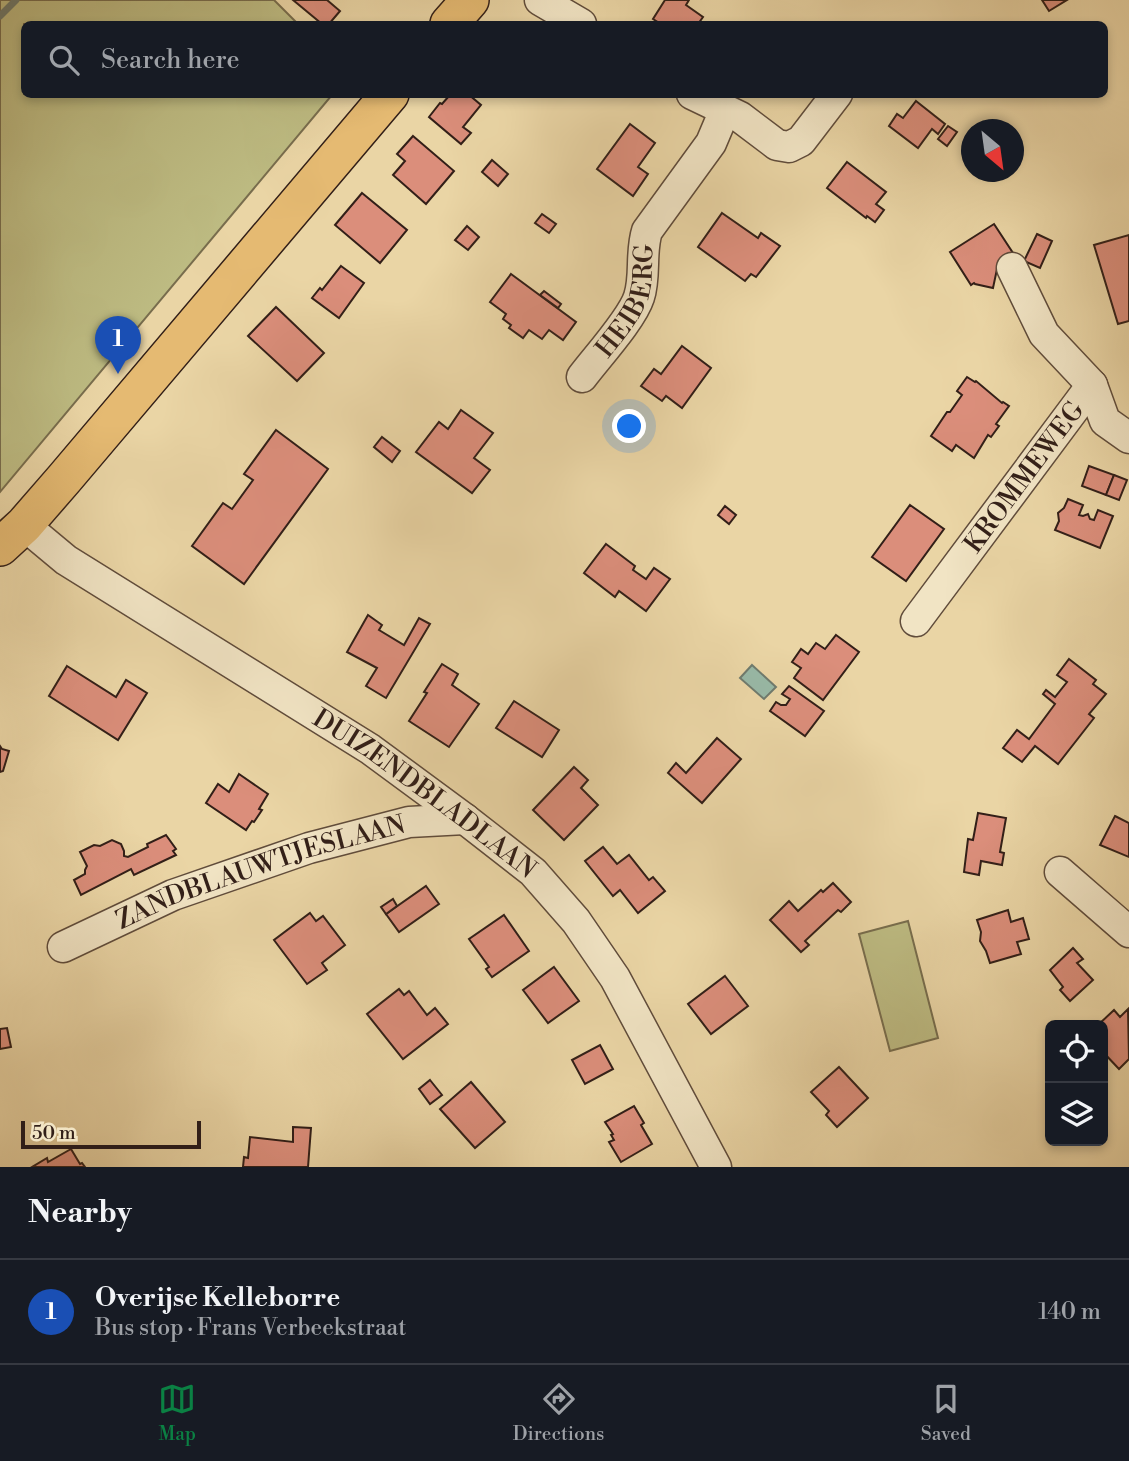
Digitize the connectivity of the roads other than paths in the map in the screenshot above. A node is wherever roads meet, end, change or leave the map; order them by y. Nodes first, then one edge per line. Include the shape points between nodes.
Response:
1 (470, 0) edge
2 (540, 0) edge
3 (452, 21) edge
4 (576, 21) edge
5 (387, 98) edge
6 (700, 98) edge
7 (834, 98) edge
8 (725, 110) junction
9 (1012, 268) dead end
10 (582, 377) dead end
11 (1092, 385) junction
12 (1129, 438) edge
13 (12, 536) edge
14 (916, 621) dead end
15 (465, 819) junction
16 (1060, 872) dead end
17 (1129, 932) edge
18 (63, 947) dead end
19 (716, 1167) edge

1 - 3 main road
2 - 4 street
5 - 13 main road
6 - 8 street
7 - 8 street via 801,142 789,147 777,145
8 - 10 street, HEIBERG via 711,143 647,232 642,287 634,309
9 - 11 street via 1044,334
11 - 12 street, KROMMEWEG via 1105,421
11 - 14 street, KROMMEWEG
13 - 15 street, DUIZENDBLADLAAN via 66,560 370,749
15 - 18 street, ZANDBLAUWTJESLAAN via 409,822 309,848 173,895
15 - 19 street, DUIZENDBLADLAAN via 533,872 576,921 615,978
16 - 17 street

